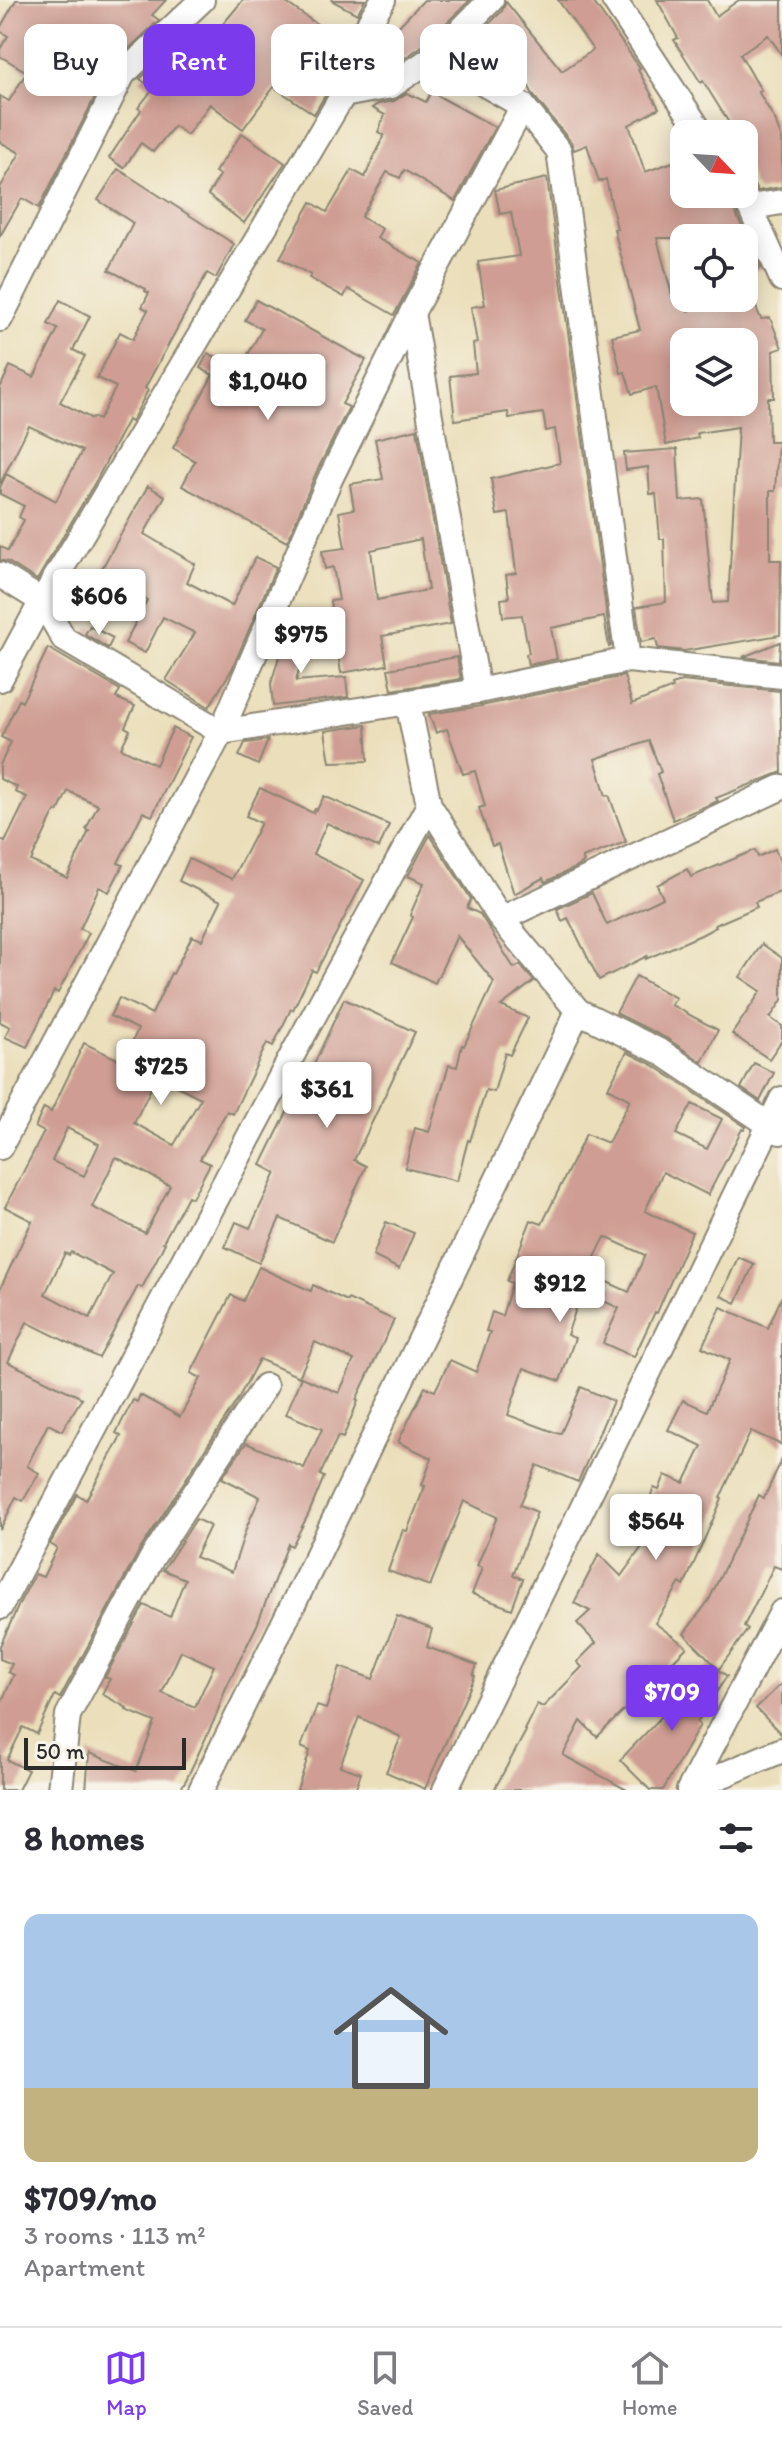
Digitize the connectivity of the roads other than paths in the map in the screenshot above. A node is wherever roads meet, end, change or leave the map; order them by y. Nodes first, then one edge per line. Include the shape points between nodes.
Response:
1 (202, 0) edge
2 (383, 0) edge
3 (491, 0) edge
4 (614, 0) edge
5 (369, 24) edge
6 (467, 24) edge
7 (342, 96) edge
8 (505, 96) edge
9 (523, 106) junction
10 (693, 120) edge
11 (758, 201) edge
12 (782, 202) edge
13 (750, 208) edge
14 (782, 279) edge
15 (412, 313) junction
16 (0, 319) edge
17 (0, 575) edge
18 (42, 601) junction
19 (628, 660) junction
20 (782, 676) edge
21 (0, 679) edge
22 (478, 691) junction
23 (408, 703) junction
24 (221, 732) junction
25 (782, 787) edge
26 (429, 805) junction
27 (501, 919) junction
28 (578, 1011) junction
29 (782, 1099) edge
30 (776, 1129) edge
31 (0, 1147) edge
32 (265, 1386) dead end
33 (0, 1607) edge
34 (782, 1612) edge
35 (782, 1750) edge
36 (690, 1789) edge
37 (60, 1790) edge
38 (201, 1790) edge
39 (445, 1790) edge

1 - 16 street via 123,74
2 - 5 street
3 - 6 street
4 - 10 street
7 - 18 street
8 - 9 street
9 - 15 street
9 - 19 street via 559,151
11 - 12 street
13 - 14 street
15 - 22 street
15 - 24 street via 330,479
17 - 18 street
18 - 21 street
18 - 24 street via 64,639
19 - 20 street
19 - 22 street
22 - 23 street
23 - 24 street
23 - 26 street
24 - 31 street
25 - 27 street
26 - 27 street
26 - 33 street
27 - 28 street
28 - 30 street via 661,1052
28 - 38 street
29 - 30 street
30 - 39 street
32 - 37 street via 152,1558 68,1715
34 - 36 street
35 - 36 street

